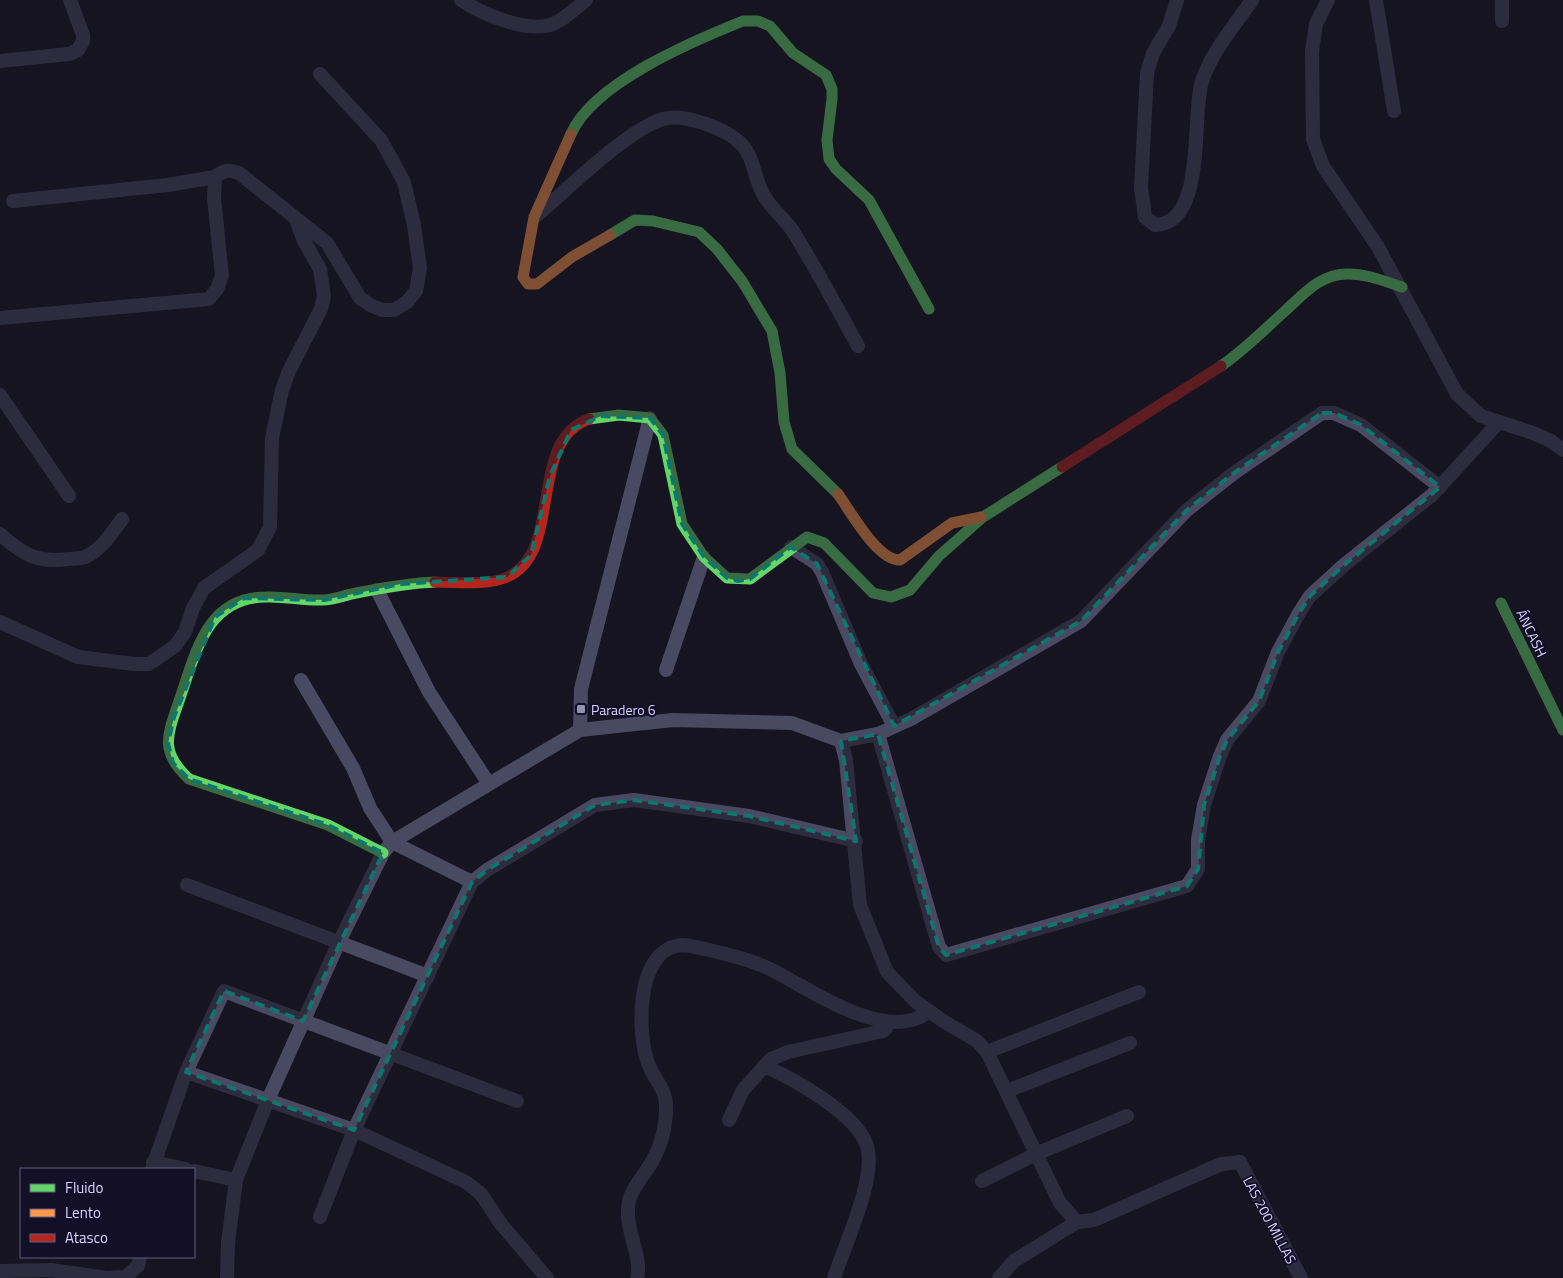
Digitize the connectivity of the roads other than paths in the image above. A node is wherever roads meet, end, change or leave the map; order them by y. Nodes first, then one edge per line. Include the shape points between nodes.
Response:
1 (70, 0) edge
2 (461, 0) edge
3 (586, 0) edge
4 (1177, 0) edge
5 (1252, 0) edge
6 (1328, 0) edge
7 (1376, 0) edge
8 (1502, 0) edge
9 (1502, 21) dead end
10 (0, 61) edge
11 (320, 74) dead end
12 (1394, 111) dead end
13 (215, 177) junction
14 (13, 201) dead end
15 (295, 216) junction
16 (534, 217) junction
17 (1402, 288) junction
18 (929, 309) dead end
19 (0, 318) edge
20 (858, 346) dead end
21 (0, 395) edge
22 (650, 418) junction
23 (1499, 422) junction
24 (1563, 450) edge
25 (1440, 488) junction
26 (68, 496) dead end
27 (983, 517) junction
28 (122, 519) dead end
29 (0, 534) edge
30 (791, 547) junction
31 (704, 558) junction
32 (377, 590) junction
33 (1500, 603) dead end
34 (0, 622) edge
35 (666, 670) dead end
36 (301, 680) dead end
37 (894, 726) junction
38 (580, 730) junction
39 (1563, 730) edge
40 (878, 734) junction
41 (841, 741) junction
42 (489, 784) junction
43 (856, 841) junction
44 (388, 847) junction
45 (472, 882) junction
46 (187, 885) dead end
47 (339, 942) junction
48 (428, 976) junction
49 (1139, 992) dead end
50 (929, 1011) junction
51 (304, 1021) junction
52 (886, 1022) junction
53 (1130, 1043) dead end
54 (987, 1052) junction
55 (391, 1055) junction
56 (764, 1066) junction
57 (186, 1072) junction
58 (1007, 1091) junction
59 (268, 1100) junction
60 (517, 1101) dead end
61 (1127, 1116) dead end
62 (729, 1120) dead end
63 (354, 1130) junction
64 (1038, 1152) junction
65 (152, 1166) edge
66 (175, 1168) edge
67 (195, 1171) edge
68 (236, 1180) junction
69 (982, 1181) dead end
70 (320, 1217) dead end
71 (1077, 1222) junction
72 (140, 1258) edge
73 (0, 1270) edge
74 (51, 1274) edge
75 (227, 1278) edge
76 (547, 1278) edge
77 (637, 1278) edge
78 (834, 1278) edge
79 (999, 1278) edge
80 (1301, 1278) edge

1 - 10 street via 83,41 78,50 70,54
2 - 3 street via 476,10 527,27 554,24
4 - 5 street via 1147,73 1140,188 1145,217 1155,225 1171,221 1182,211 1190,190 1201,83 1211,60
6 - 17 street via 1316,24 1312,44 1313,139 1323,166
7 - 12 street
8 - 9 street
11 - 15 street via 381,140 404,182 420,268 416,291 394,310 372,306 360,298 327,243
13 - 14 street
13 - 15 street via 223,170 239,173
13 - 19 street via 222,276 209,299
15 - 34 street via 320,269 324,296 321,309 282,390 272,438 270,527 264,543 204,588 185,632 175,646 149,664 78,657
16 - 18 street via 570,134 589,107 673,52 750,20 778,31 793,52 829,80 829,160 867,196
16 - 20 street via 646,126 665,118 703,122 738,140 750,154 762,192 792,231
16 - 27 street via 523,277 528,284 537,284 572,257 635,220 699,232 716,248 742,281 772,331 784,422 792,449 833,487 882,553 891,560 900,560 952,523
17 - 23 street via 1457,394 1481,416
17 - 27 street via 1363,275 1327,277 1303,292 1225,363
21 - 26 street
22 - 31 street via 663,435 682,524
22 - 32 street via 602,416 581,422 570,430 562,441 550,476 531,555 520,569 507,577 459,583 401,584
22 - 38 street via 581,688
23 - 24 street via 1552,441
23 - 25 street
25 - 37 street via 1361,425 1334,412 1322,413 1234,472 1187,510 1082,621
25 - 40 street via 1344,565 1310,596 1298,613 1259,701 1227,740 1220,756 1202,814 1198,870 1187,886 946,955 939,947
27 - 30 street via 939,556 910,590 891,597 873,593 824,543 807,537
28 - 29 street via 108,539 84,557 33,558
30 - 31 street via 750,579 726,578
30 - 37 street via 817,564 822,572 861,664
31 - 35 street
32 - 42 street via 429,692
32 - 44 street via 324,600 244,598 226,607 207,632 174,717 168,743 173,763 189,779
33 - 39 street, ÁNCASH
36 - 44 street via 357,776
37 - 40 street
38 - 41 street via 673,720 792,723
38 - 42 street
40 - 41 street
41 - 43 street
42 - 44 street
43 - 45 street via 750,816 634,800 595,805
43 - 50 street via 860,905 887,972
44 - 45 street
44 - 47 street
45 - 48 street
46 - 47 street
47 - 48 street
47 - 51 street
48 - 55 street
49 - 54 street
50 - 52 street via 912,1021
50 - 54 street via 977,1041
51 - 55 street
51 - 57 street via 224,991
51 - 59 street
52 - 56 street via 883,1032 788,1052 771,1059
52 - 77 street via 827,1000 770,969 739,958 680,945 659,955 649,976 640,1023 648,1063 667,1098 664,1126 655,1156 629,1200 631,1240 640,1268
53 - 58 street
54 - 58 street
55 - 60 street
55 - 63 street
56 - 62 street via 743,1090
56 - 78 street via 800,1082 820,1097 860,1133 867,1148 865,1189
57 - 59 street
57 - 65 street
58 - 64 street
59 - 63 street
59 - 68 street
61 - 64 street
63 - 70 street
63 - 76 street via 474,1187 517,1245
64 - 69 street
64 - 71 street via 1060,1203
65 - 66 street
67 - 68 street
68 - 75 street
71 - 79 street via 1014,1261
71 - 80 street, LAS 200 MILLAS via 1094,1220 1221,1164 1240,1162
72 - 74 street via 138,1266 125,1276 106,1278
73 - 74 street

